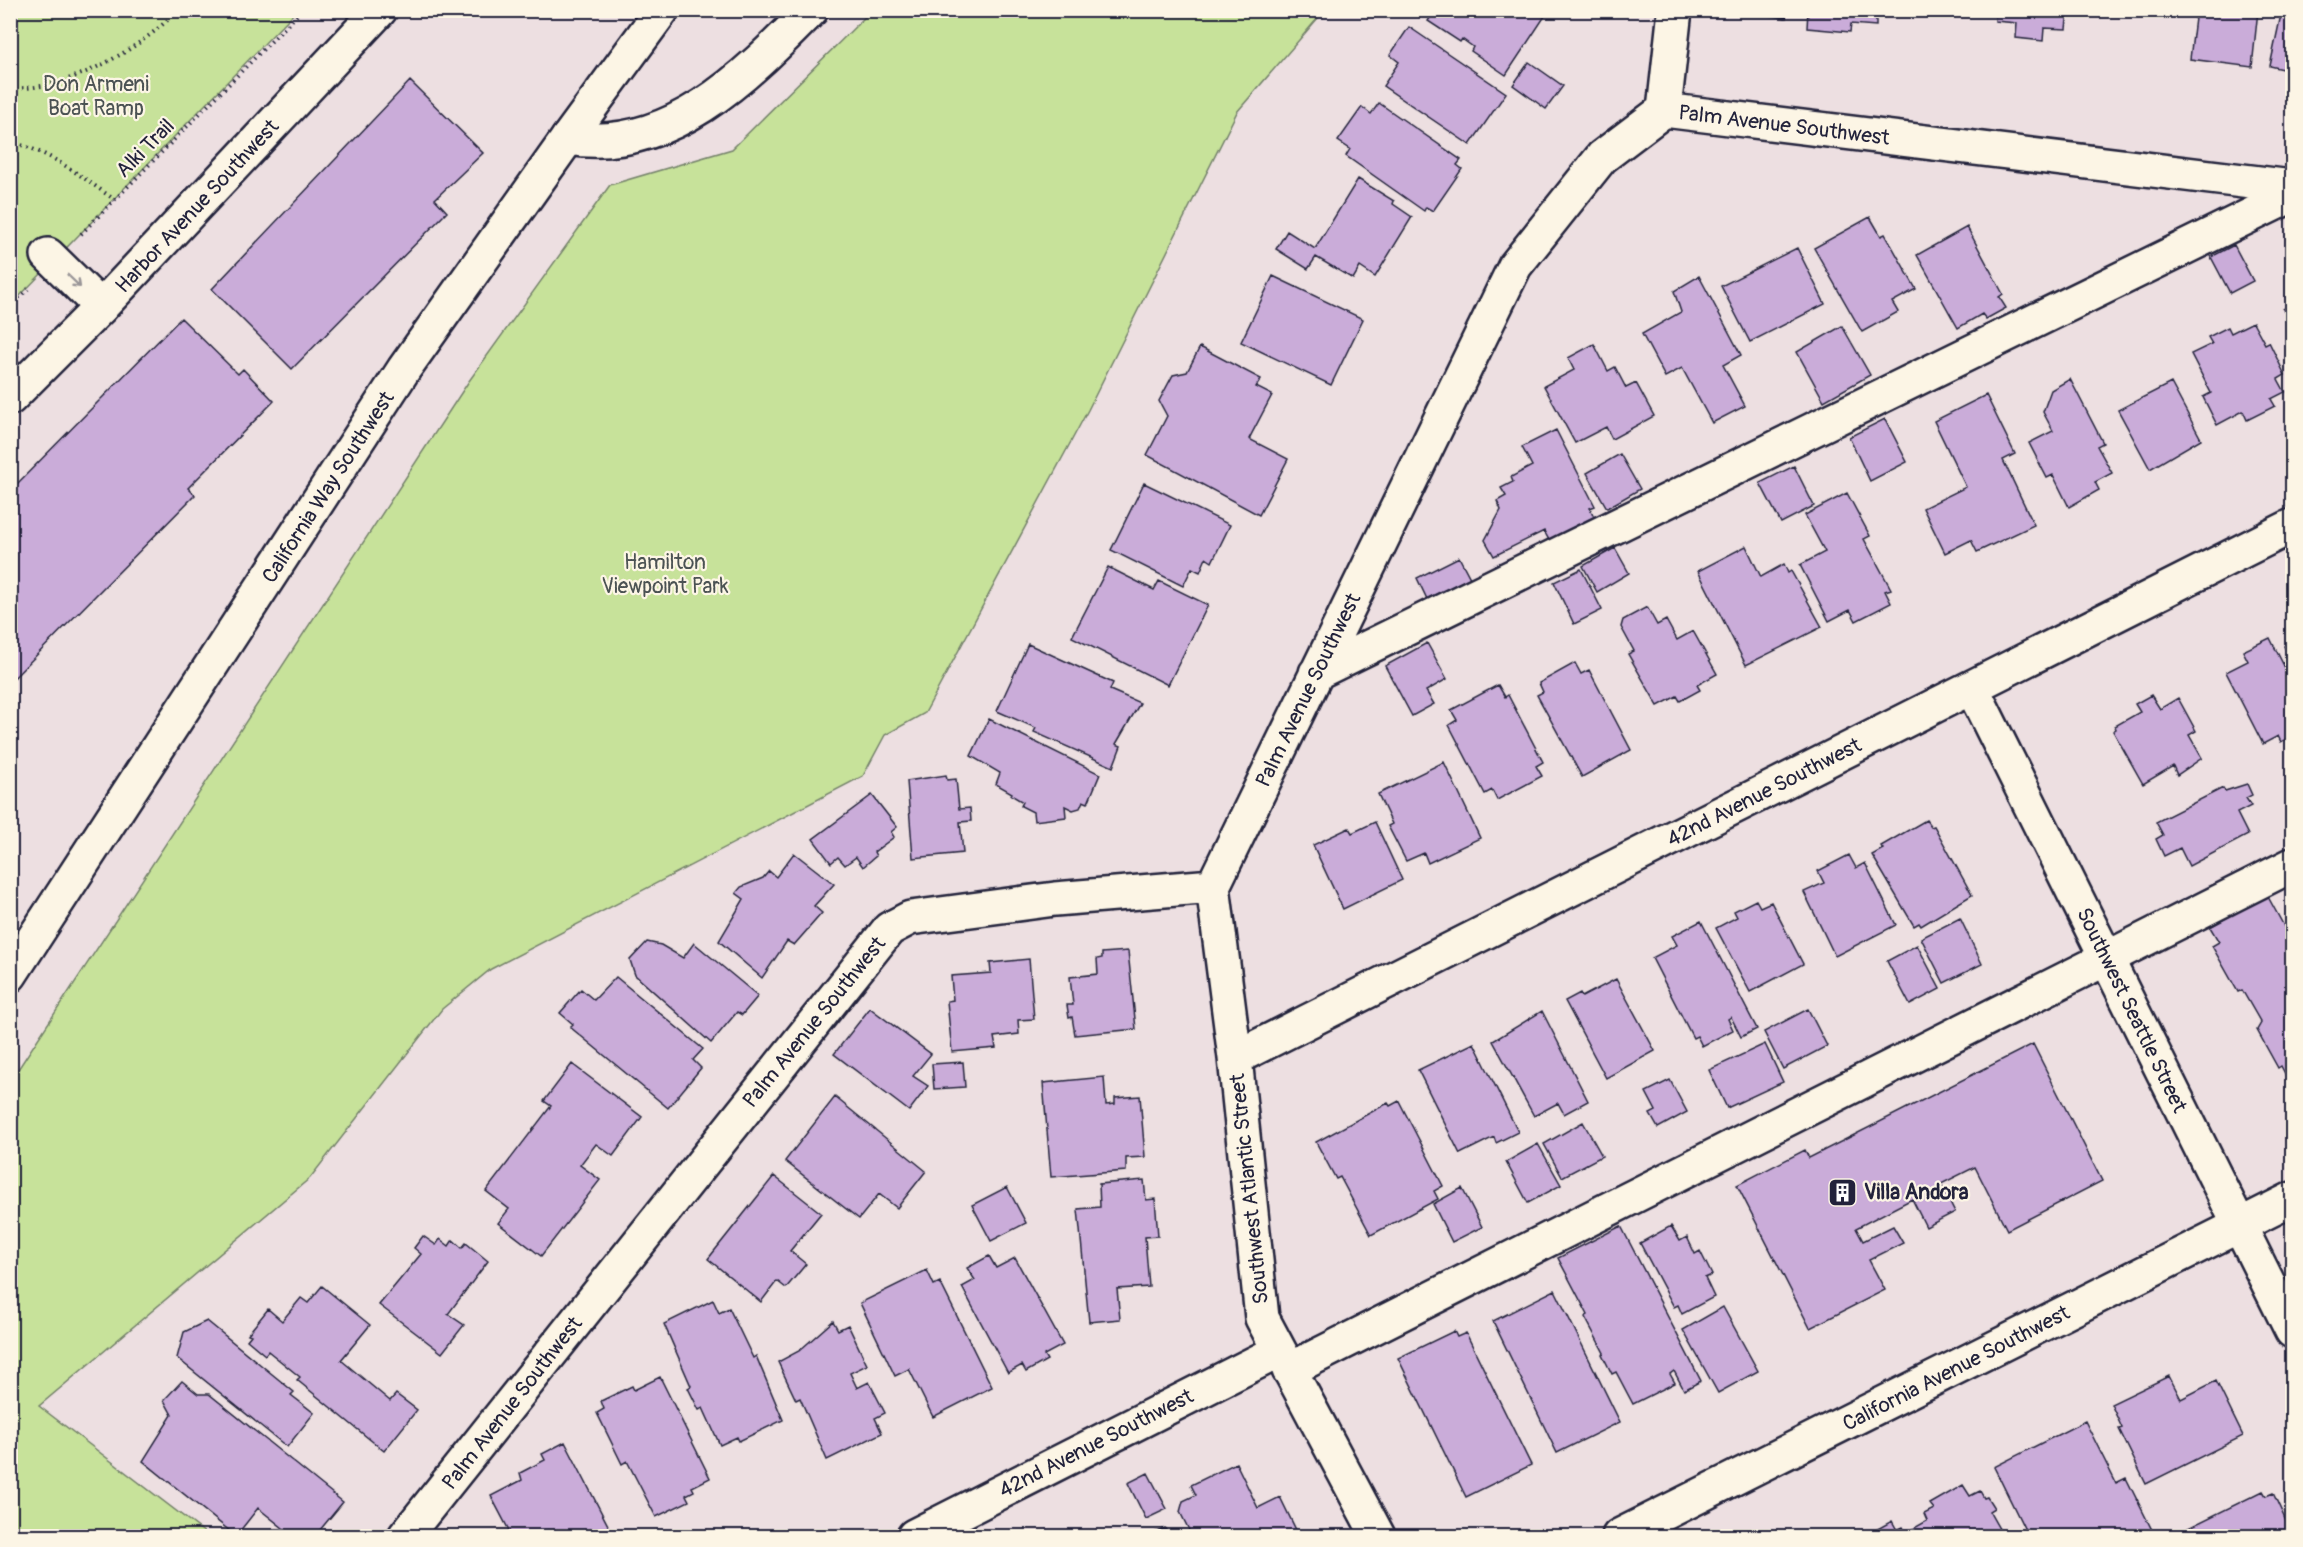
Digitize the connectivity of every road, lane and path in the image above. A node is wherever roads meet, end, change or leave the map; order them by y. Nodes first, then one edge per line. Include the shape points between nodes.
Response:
1 (178, 10) edge
2 (302, 10) edge
3 (380, 10) edge
4 (662, 10) edge
5 (811, 10) edge
6 (1676, 10) edge
7 (10, 88) edge
8 (1664, 110) junction
9 (568, 138) junction
10 (10, 142) edge
11 (2292, 187) edge
12 (2292, 195) edge
13 (115, 200) junction
14 (51, 258) junction
15 (10, 306) edge
16 (101, 307) junction
17 (10, 398) edge
18 (2292, 526) edge
19 (1316, 673) junction
20 (1972, 688) junction
21 (2292, 865) edge
22 (1213, 886) junction
23 (2107, 960) junction
24 (10, 975) edge
25 (1235, 1058) junction
26 (2292, 1199) edge
27 (2240, 1225) junction
28 (2292, 1331) edge
29 (1284, 1360) junction
30 (405, 1536) edge
31 (914, 1536) edge
32 (1378, 1536) edge
33 (1619, 1536) edge

1 - 7 path via 166,23 95,68 25,89
2 - 13 path, Alki Trail
3 - 16 street, Harbor Avenue Southwest
4 - 9 street, California Way Southwest
5 - 9 street via 728,90 694,112 654,130 610,141
6 - 8 street
8 - 11 street, Palm Avenue Southwest
8 - 19 street, Palm Avenue Southwest via 1602,157 1515,266
9 - 24 street, California Way Southwest via 405,369
10 - 13 path via 52,157
12 - 19 street
13 - 14 path, Alki Trail
14 - 15 path, Alki Trail
14 -> 16 street
16 - 17 street, Harbor Avenue Southwest
18 - 20 street, 42nd Avenue Southwest
19 - 22 street, Palm Avenue Southwest
20 - 23 street, Southwest Seattle Street
20 - 25 street, 42nd Avenue Southwest
21 - 23 street, 42nd Avenue Southwest
22 - 25 street, Southwest Atlantic Street
22 - 30 street, Palm Avenue Southwest via 1055,899 910,918 889,929
23 - 27 street, Southwest Seattle Street
23 - 29 street, 42nd Avenue Southwest
25 - 29 street, Southwest Atlantic Street via 1261,1310
26 - 27 street, California Avenue Southwest
27 - 28 street, Southwest Seattle Street
27 - 33 street, California Avenue Southwest
29 - 31 street, 42nd Avenue Southwest
29 - 32 street, Southwest Atlantic Street

